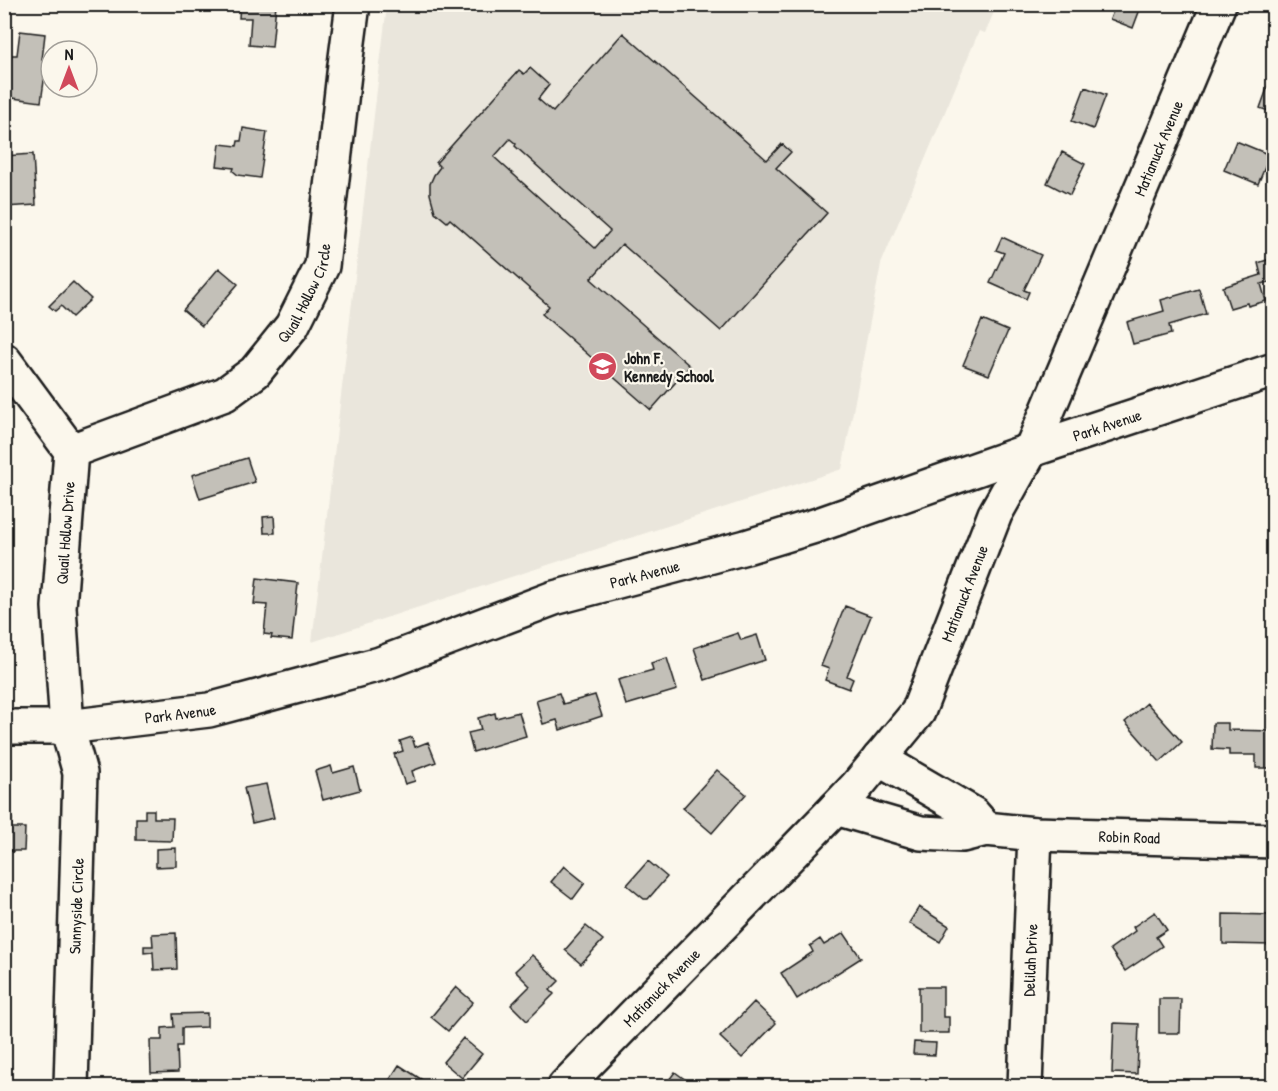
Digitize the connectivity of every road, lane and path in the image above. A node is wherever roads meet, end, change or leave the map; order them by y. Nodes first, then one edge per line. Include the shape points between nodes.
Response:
1 (353, 4) edge
2 (1219, 4) edge
3 (4, 360) edge
4 (1274, 370) edge
5 (1031, 450) junction
6 (71, 451) junction
7 (4, 727) edge
8 (67, 727) junction
9 (879, 759) junction
10 (836, 808) junction
11 (986, 829) junction
12 (1035, 834) junction
13 (1274, 841) edge
14 (71, 1086) edge
15 (565, 1086) edge
16 (1025, 1086) edge

1 - 6 street, Quail Hollow Circle via 322,266 292,326 255,372 225,394
2 - 5 street, Matianuck Avenue
3 - 6 street
4 - 5 street, Park Avenue
5 - 8 street, Park Avenue via 818,525 554,598 380,664 209,710
5 - 9 street, Matianuck Avenue via 995,514 918,712
6 - 8 street, Quail Hollow Drive via 59,606
7 - 8 street, Park Avenue
8 - 14 street, Sunnyside Circle via 80,773
9 - 10 street, Matianuck Avenue
9 - 11 street via 973,814
10 - 11 street, Robin Road via 921,833 962,835
10 - 15 street, Matianuck Avenue
11 - 12 street, Robin Road
12 - 13 street, Robin Road
12 - 16 street, Delilah Drive

